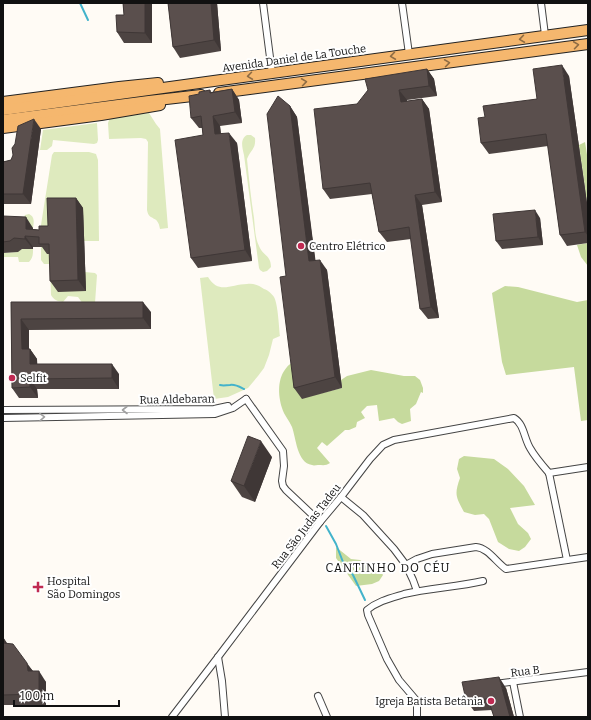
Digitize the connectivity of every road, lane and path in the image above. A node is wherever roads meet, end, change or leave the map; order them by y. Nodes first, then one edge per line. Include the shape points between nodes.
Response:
1 (263, 3) edge
2 (402, 3) edge
3 (541, 3) edge
4 (588, 30) edge
5 (545, 35) junction
6 (588, 44) edge
7 (409, 54) junction
8 (272, 73) junction
9 (218, 80) junction
10 (210, 94) junction
11 (149, 96) junction
12 (3, 102) edge
13 (3, 110) edge
14 (3, 120) edge
15 (3, 128) edge
16 (246, 399) junction
17 (3, 410) edge
18 (3, 418) edge
19 (588, 466) edge
20 (549, 473) junction
21 (341, 497) junction
22 (320, 522) junction
23 (588, 557) edge
24 (567, 560) junction
25 (406, 564) junction
26 (483, 581) dead end
27 (417, 591) junction
28 (218, 658) junction
29 (588, 672) edge
30 (513, 682) junction
31 (492, 685) edge
32 (318, 696) dead end
33 (172, 717) edge
34 (225, 717) edge
35 (328, 717) edge
36 (417, 717) edge
37 (520, 717) edge

1 - 8 street
2 - 7 street
3 - 5 street
4 - 5 main road, Avenida Daniel de La Touche
5 -> 7 main road, Avenida Daniel de La Touche
10 -> 6 main road, Avenida Daniel de La Touche
7 -> 8 main road, Avenida Daniel de La Touche
8 -> 9 main road, Avenida Daniel de La Touche
9 - 11 main road, Avenida Daniel de La Touche
9 - 12 main road via 140,85
10 - 11 main road, Avenida Daniel de La Touche
10 - 15 main road via 145,108
11 - 13 main road, Avenida Daniel de La Touche
11 - 14 main road, Avenida Daniel de La Touche
16 -> 17 street, Rua Aldebaran via 214,409
18 -> 16 street, Rua Aldebaran via 215,414 233,408
16 - 22 street via 283,451 283,486
19 - 20 street
20 - 21 street, Rua São Judas Tadeu via 535,457 520,423 514,418 387,442 378,449
20 - 24 street
21 - 22 street, Rua São Judas Tadeu
21 - 25 street via 363,515
22 - 28 street, Rua São Judas Tadeu
23 - 24 street
24 - 25 street via 506,569 485,550 476,547 432,554
25 - 27 street
26 - 27 street
27 - 36 street via 386,599 367,610 387,659 399,680 416,700
28 - 33 street, Rua São Judas Tadeu
28 - 34 street
29 - 30 street, Rua B
30 - 31 street, Rua B
30 - 37 street
32 - 35 street

